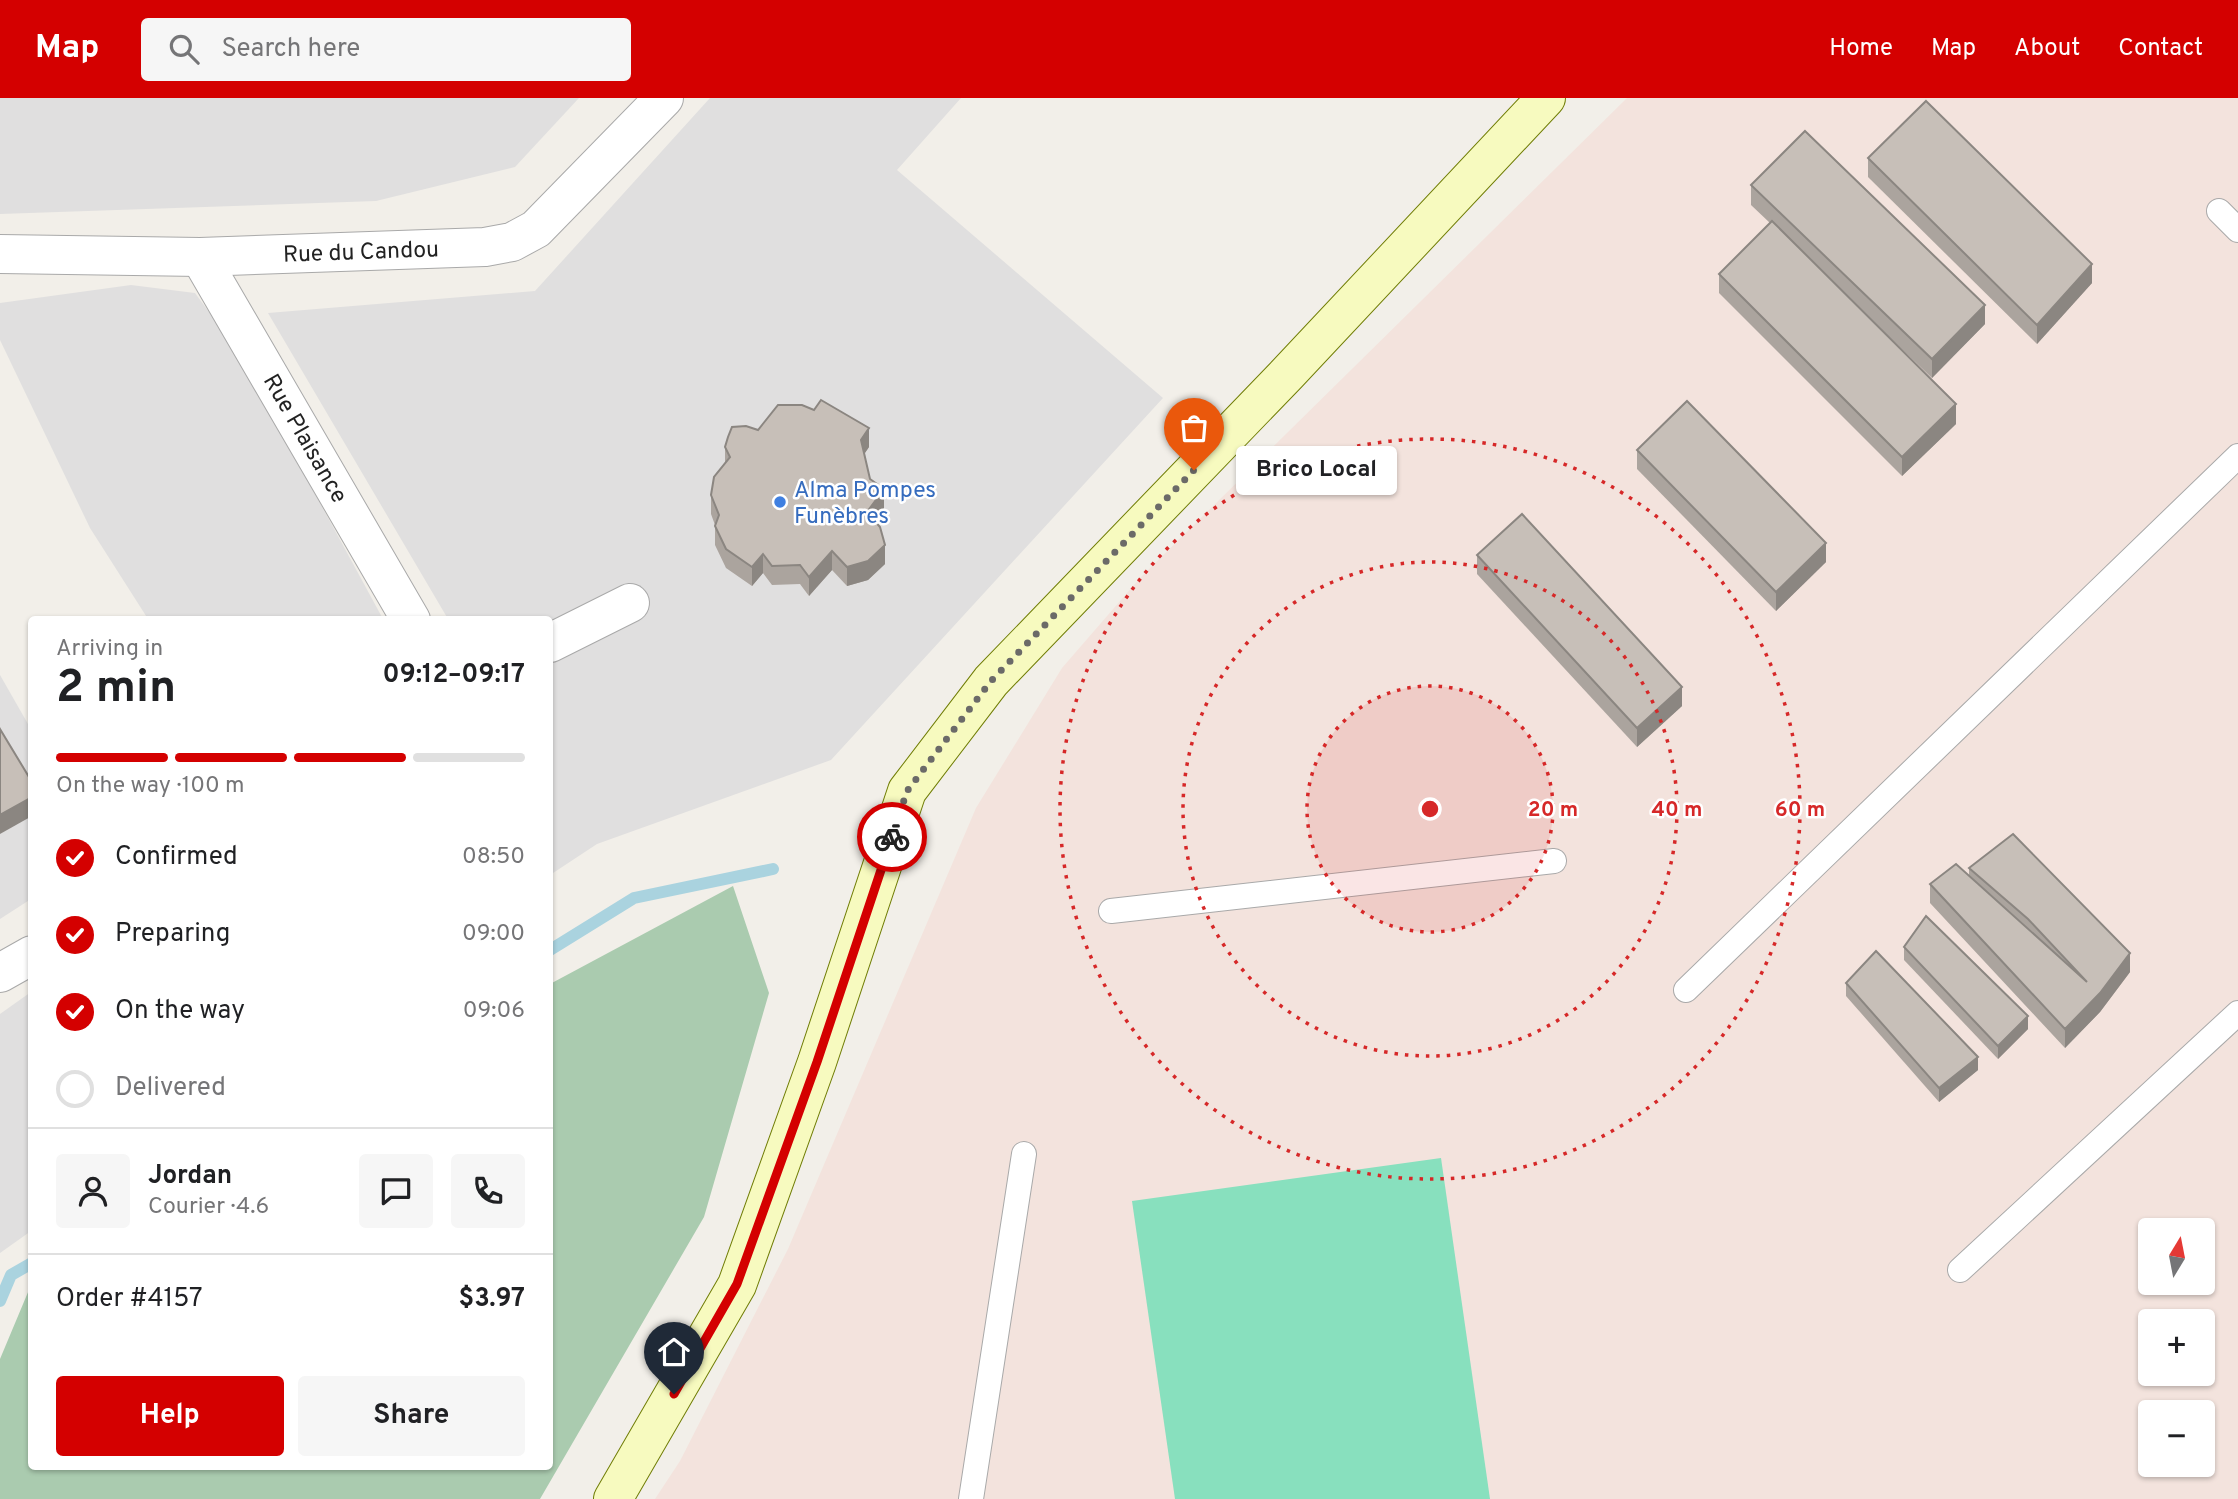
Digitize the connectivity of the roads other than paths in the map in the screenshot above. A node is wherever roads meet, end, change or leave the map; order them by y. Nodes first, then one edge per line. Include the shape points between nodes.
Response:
1 (664, 98) edge
2 (1546, 98) edge
3 (2219, 212) dead end
4 (2238, 230) edge
5 (0, 254) edge
6 (200, 257) junction
7 (2238, 456) edge
8 (630, 603) dead end
9 (409, 616) edge
10 (553, 642) edge
11 (1554, 861) dead end
12 (1111, 911) dead end
13 (28, 957) edge
14 (0, 973) edge
15 (1686, 990) dead end
16 (2238, 1013) edge
17 (1024, 1154) dead end
18 (1960, 1270) dead end
19 (612, 1499) edge
20 (971, 1499) edge

1 - 6 street, Rue du Candou via 536,229 512,242 485,247
2 - 19 main road via 991,681 907,791 737,1284
3 - 4 lane
5 - 6 street, Rue du Candou
6 - 9 street, Rue Plaisance
7 - 15 lane
8 - 10 street
11 - 12 lane
13 - 14 street
16 - 18 lane
17 - 20 lane

